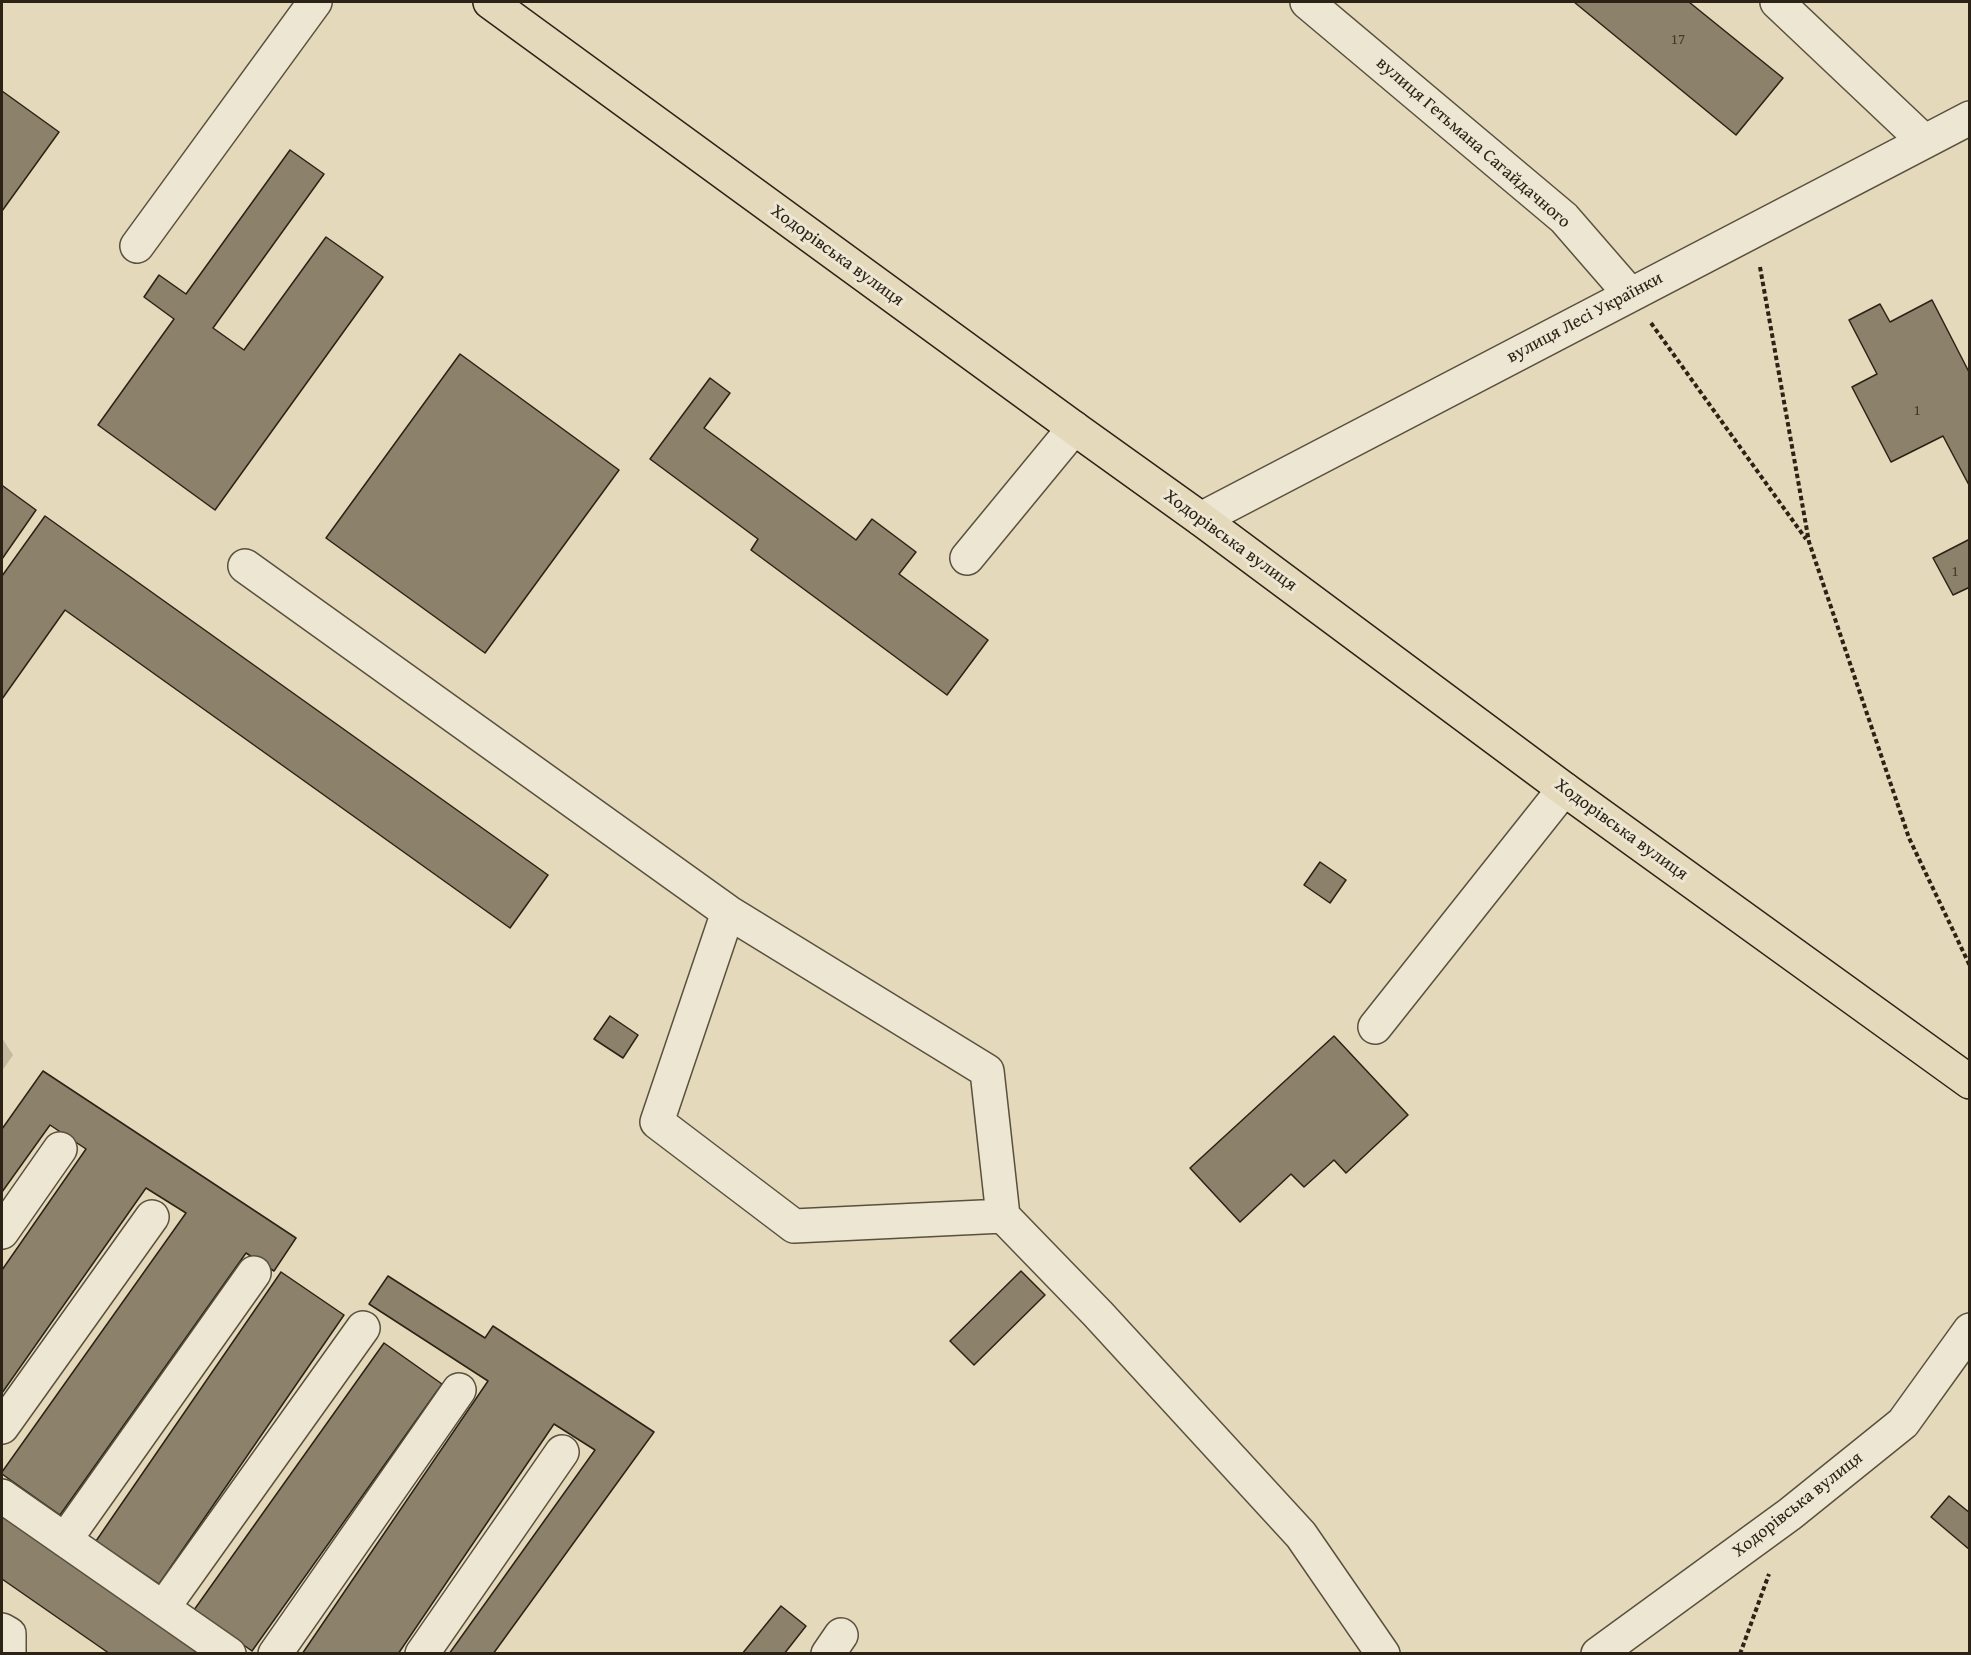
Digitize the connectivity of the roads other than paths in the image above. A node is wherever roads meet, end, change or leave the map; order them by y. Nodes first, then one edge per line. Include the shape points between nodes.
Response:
1 (315, 2) edge
2 (490, 2) edge
3 (1307, 2) edge
4 (1777, 2) edge
5 (1970, 118) edge
6 (1924, 141) junction
7 (137, 246) dead end
8 (1630, 294) junction
9 (1074, 428) junction
10 (1201, 519) junction
11 (967, 558) dead end
12 (245, 566) dead end
13 (1564, 789) junction
14 (728, 912) junction
15 (1376, 1027) dead end
16 (1970, 1082) edge
17 (60, 1149) dead end
18 (1003, 1216) junction
19 (152, 1217) dead end
20 (2, 1232) edge
21 (254, 1273) dead end
22 (363, 1328) dead end
23 (1970, 1330) edge
24 (459, 1390) dead end
25 (2, 1427) edge
26 (562, 1452) dead end
27 (2, 1496) edge
28 (65, 1540) junction
29 (163, 1608) junction
30 (2, 1630) edge
31 (9, 1653) edge
32 (229, 1653) edge
33 (275, 1653) edge
34 (422, 1653) edge
35 (1383, 1653) edge
36 (1598, 1653) edge

1 - 7 street
2 - 9 main road, Ходорівська вулиця
3 - 8 street, вулиця Гетьмана Сагайдачного via 1564,218
4 - 6 street
5 - 6 street, вулиця Лесі Українки
6 - 8 street, вулиця Лесі Українки
8 - 10 street, вулиця Лесі Українки
9 - 10 main road, Ходорівська вулиця
9 - 11 street
10 - 13 main road, Ходорівська вулиця
12 - 14 street
13 - 15 street
13 - 16 main road, Ходорівська вулиця
14 - 18 street via 987,1071
14 - 18 street via 657,1122 794,1226
17 - 20 street
18 - 35 street via 1301,1535
19 - 25 street
21 - 28 street
22 - 29 street
23 - 36 street, Ходорівська вулиця via 1903,1423 1790,1514
24 - 33 street
26 - 34 street
27 - 28 street
28 - 29 street
29 - 32 street
30 - 31 street via 9,1634

